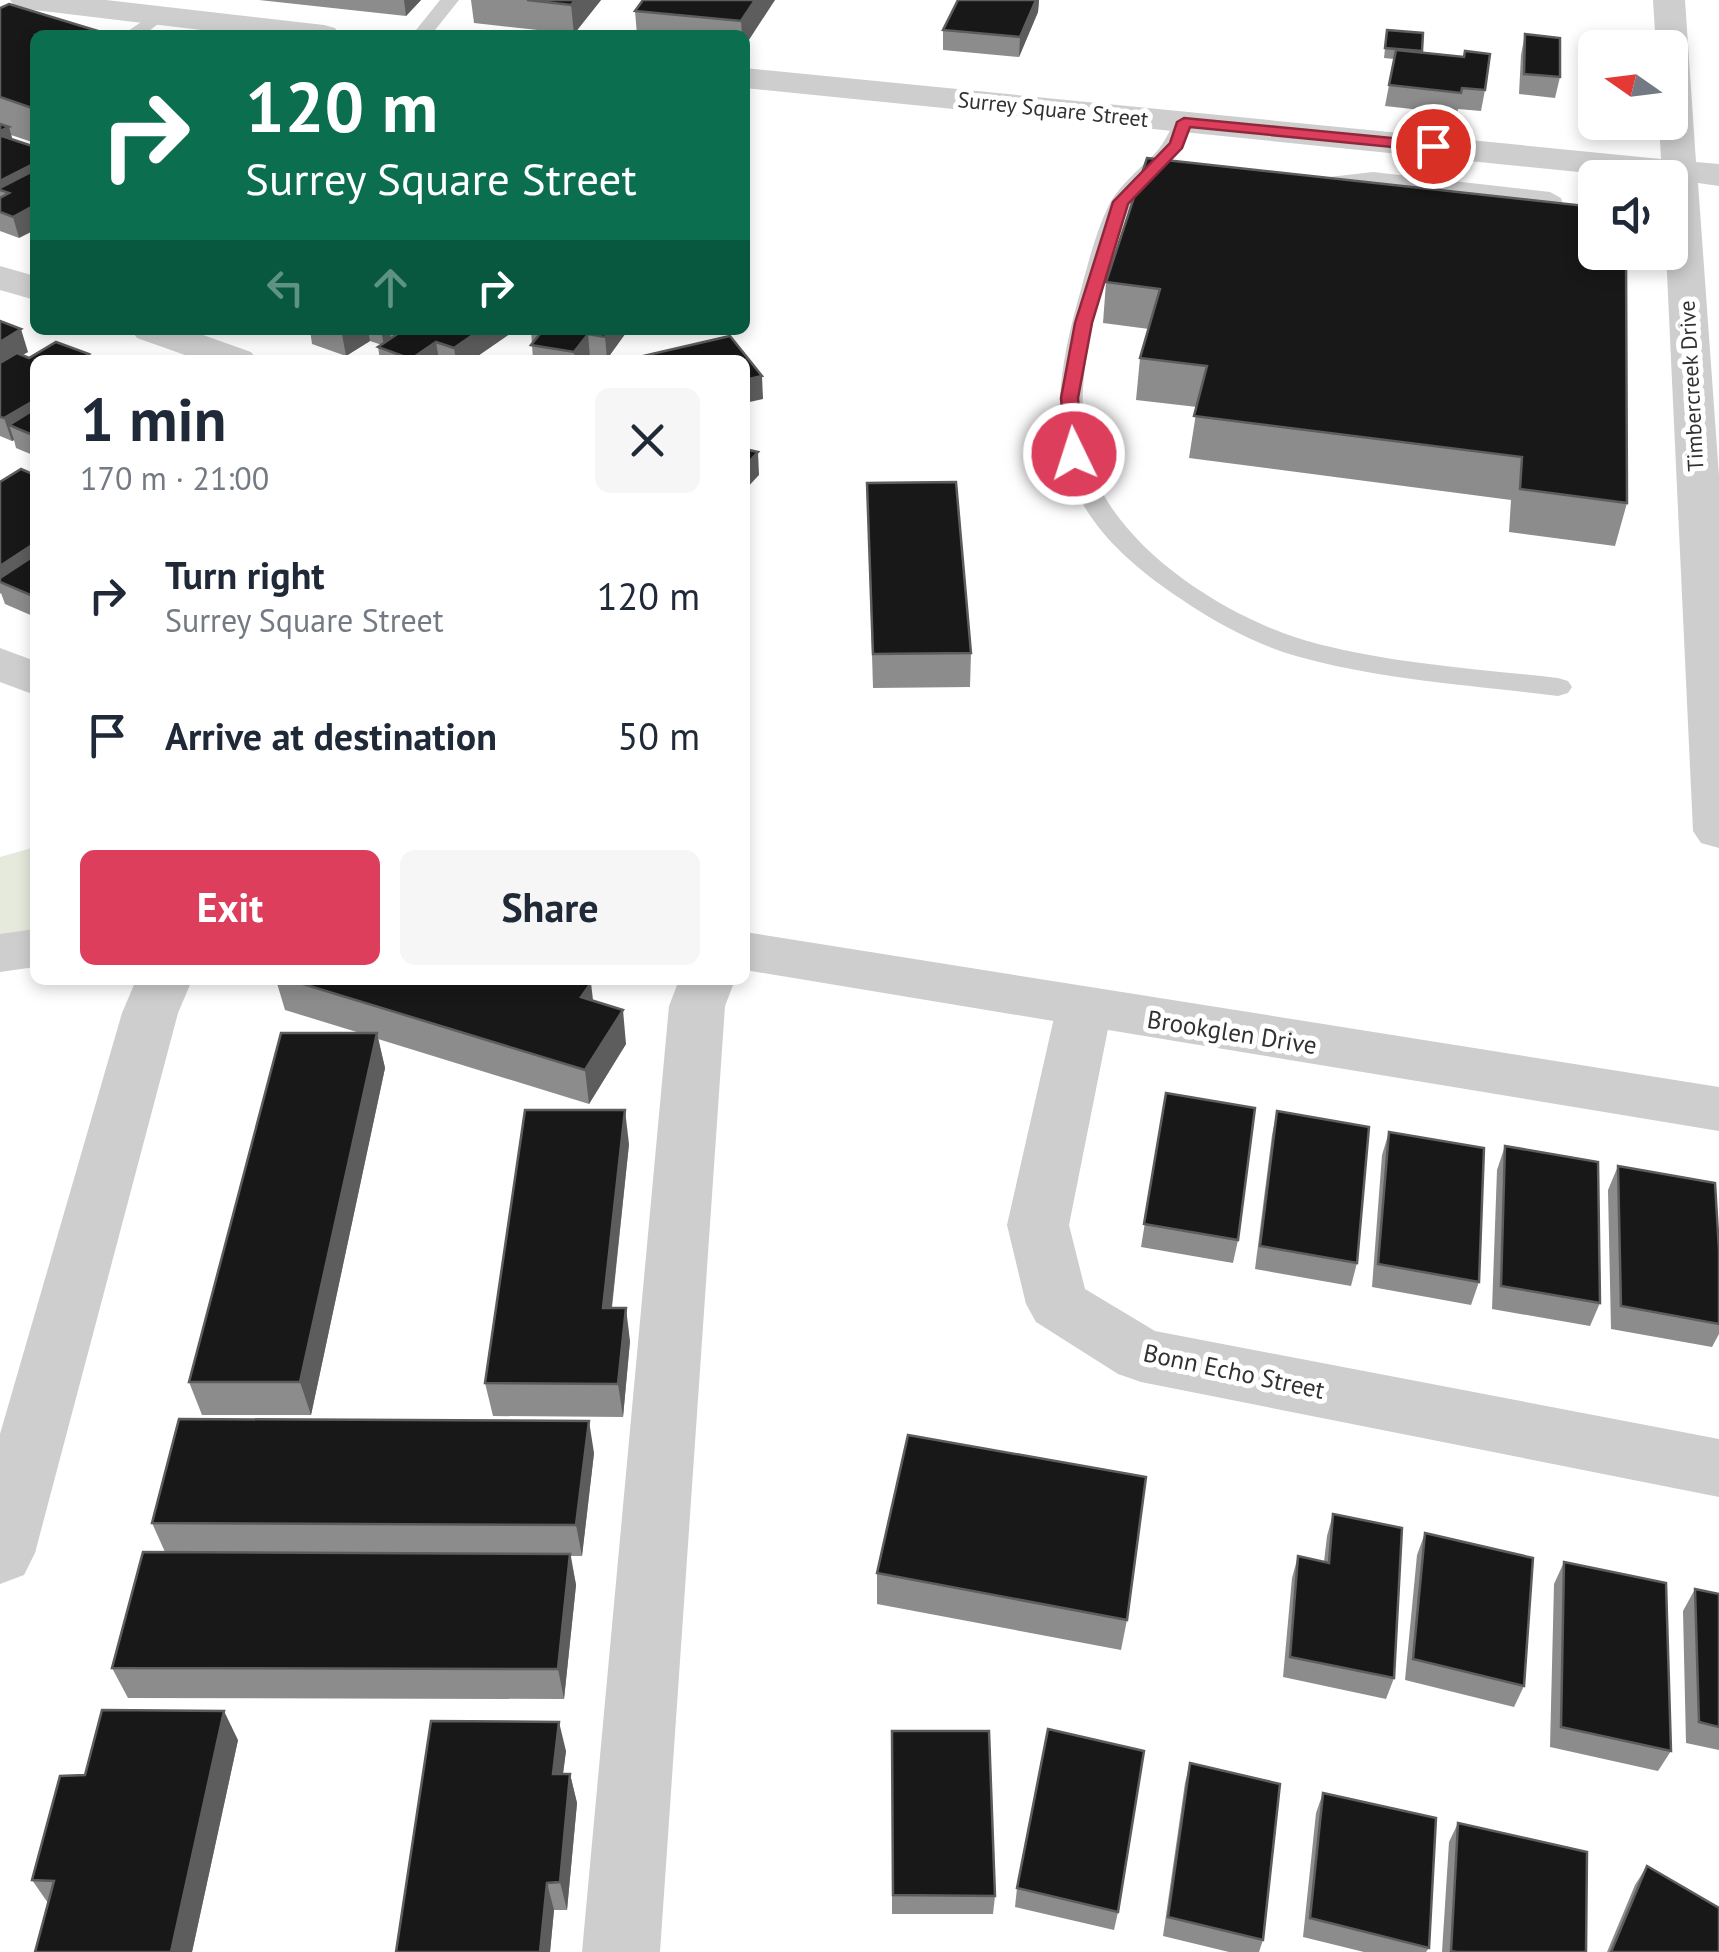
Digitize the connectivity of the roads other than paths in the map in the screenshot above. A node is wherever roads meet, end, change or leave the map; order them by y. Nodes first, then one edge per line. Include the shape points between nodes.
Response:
1 (26, 0) edge
2 (450, 0) edge
3 (1669, 0) edge
4 (147, 16) edge
5 (277, 30) edge
6 (424, 30) edge
7 (750, 79) edge
8 (1184, 122) junction
9 (1468, 150) junction
10 (1699, 173) edge
11 (1466, 188) junction
12 (1331, 206) edge
13 (1521, 228) edge
14 (0, 277) edge
15 (30, 288) edge
16 (165, 335) edge
17 (222, 355) edge
18 (1704, 363) edge
19 (0, 663) edge
20 (30, 678) edge
21 (1558, 688) dead end
22 (1719, 831) edge
23 (30, 949) edge
24 (750, 952) edge
25 (0, 953) edge
26 (162, 985) edge
27 (706, 985) edge
28 (1084, 1008) junction
29 (1719, 1109) edge
30 (23, 1385) edge
31 (1719, 1468) edge
32 (0, 1553) edge
33 (621, 1952) edge

1 - 4 street
2 - 6 lane
3 - 10 street, Timbercreek Drive
4 - 5 street
7 - 8 street, Surrey Square Street
8 - 9 street, Surrey Square Street
8 - 21 lane via 1169,164 1120,202 1084,323 1070,398 1074,454 1095,510 1182,589 1253,631 1316,652
9 - 10 street, Surrey Square Street
9 - 11 lane
10 - 18 street, Timbercreek Drive
11 - 12 lane via 1373,178 1301,184
11 - 13 lane via 1550,198 1556,216 1550,226
14 - 15 street
16 - 17 street
18 - 22 street, Timbercreek Drive
19 - 20 street
23 - 25 street
24 - 28 street, Brookglen Drive
26 - 30 street
27 - 33 street via 696,1026
28 - 29 street, Brookglen Drive
28 - 31 street, Bonn Echo Street via 1038,1225 1058,1304 1141,1355
30 - 32 street

